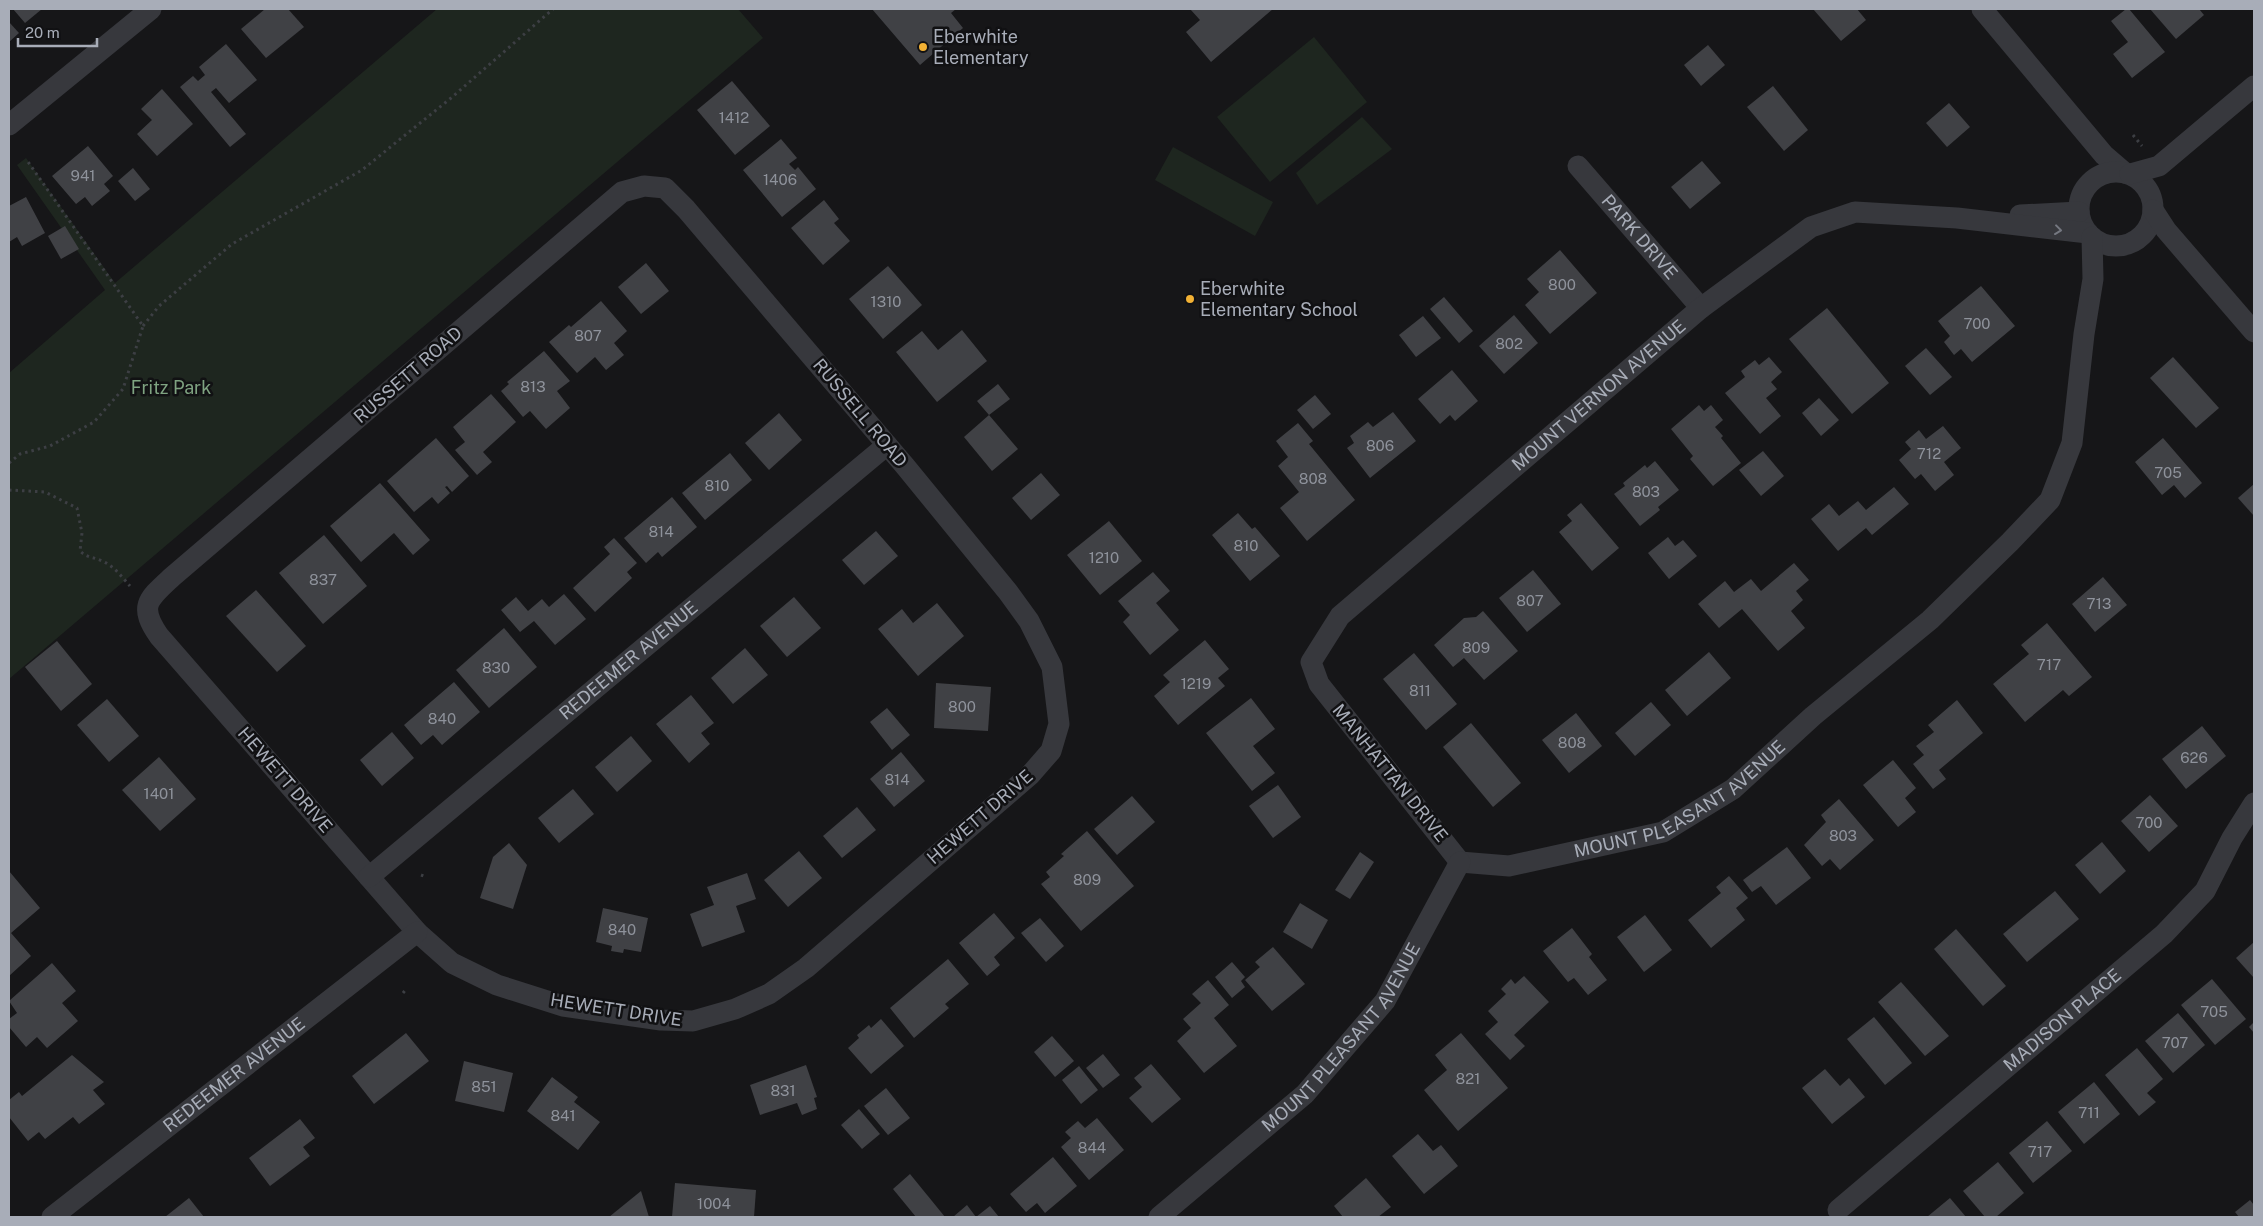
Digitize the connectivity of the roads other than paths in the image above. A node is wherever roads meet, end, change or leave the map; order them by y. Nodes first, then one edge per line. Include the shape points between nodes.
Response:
1 (151, 9) edge
2 (1982, 9) edge
3 (2254, 86) edge
4 (9, 125) edge
5 (2104, 155) junction
6 (1578, 166) dead end
7 (2159, 166) junction
8 (2128, 174) junction
9 (2098, 177) junction
10 (2152, 203) junction
11 (686, 209) joint
12 (2079, 212) junction
13 (1957, 218) junction
14 (2166, 230) junction
15 (2144, 233) junction
16 (2090, 235) junction
17 (2116, 246) junction
18 (2093, 279) junction
19 (1701, 308) junction
20 (2254, 332) edge
21 (887, 445) junction
22 (148, 606) joint
23 (1029, 621) joint
24 (1319, 684) joint
25 (2254, 803) edge
26 (1460, 862) junction
27 (369, 877) junction
28 (417, 932) junction
29 (1838, 1210) dead end
30 (52, 1217) edge
31 (1159, 1217) edge

1 - 4 street
2 - 5 street
3 - 7 street
5 - 8 street
5 - 9 street
6 - 19 street, PARK DRIVE
7 - 8 street
7 - 10 street
8 - 9 street via 2117,172
8 - 10 street via 2141,181
9 - 12 street via 2085,189
10 - 14 street
10 - 15 street via 2151,222
11 - 21 street, RUSSELL ROAD
11 - 22 street, RUSSETT ROAD via 665,188 644,186 622,192 172,577 155,592
12 - 13 street, MOUNT VERNON AVENUE
12 - 16 street
13 -> 16 street, MOUNT VERNON AVENUE
13 - 19 street, MOUNT VERNON AVENUE via 1855,212 1811,227
14 - 15 street
14 - 20 street
15 - 17 street via 2130,243
16 - 17 street
16 - 18 street, MOUNT PLEASANT AVENUE
17 - 18 street, MOUNT PLEASANT AVENUE
18 - 26 street, MOUNT PLEASANT AVENUE via 2072,444 2050,500 1930,620 1814,716 1733,789 1663,832 1509,866
19 - 24 street, MOUNT VERNON AVENUE via 1340,616 1311,662
21 - 23 street, RUSSELL ROAD
21 - 27 street, REDEEMER AVENUE
22 - 27 street, HEWETT DRIVE via 150,623 159,636
23 - 28 street, HEWETT DRIVE via 1052,667 1059,724 1050,751 1015,788 806,968 769,994 693,1022 563,1006 497,985 452,963
24 - 26 street, MANHATTAN DRIVE
25 - 29 street, MADISON PLACE via 2205,891 2164,934
26 - 31 street, MOUNT PLEASANT AVENUE via 1385,1000 1305,1094
27 - 28 street, HEWETT DRIVE
28 - 30 street, REDEEMER AVENUE

